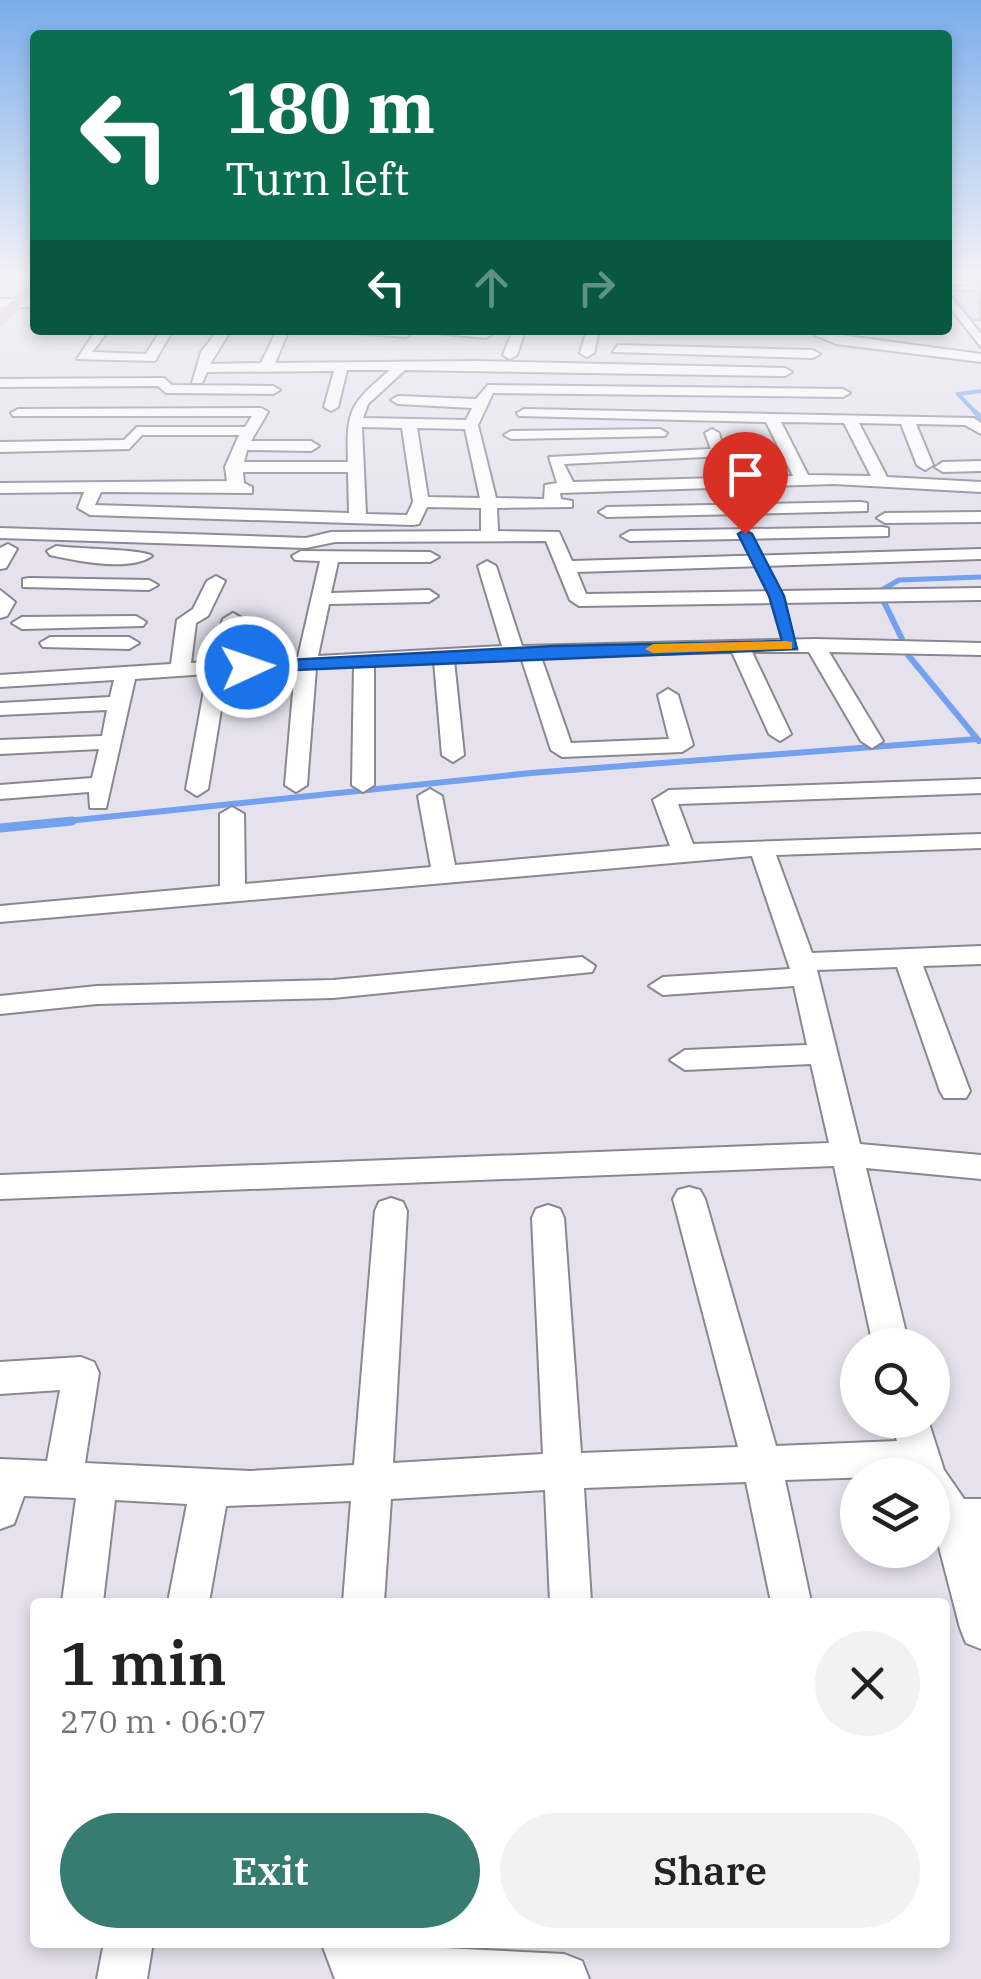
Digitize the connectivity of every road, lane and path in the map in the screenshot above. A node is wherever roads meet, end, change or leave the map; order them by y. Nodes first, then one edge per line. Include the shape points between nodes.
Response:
1 (301, 365) edge
2 (331, 365) edge
3 (364, 365) edge
4 (409, 365) edge
5 (460, 365) edge
6 (475, 365) edge
7 (436, 367) junction
8 (205, 368) joint
9 (266, 368) joint
10 (290, 368) junction
11 (342, 368) junction
12 (362, 368) junction
13 (407, 368) junction
14 (578, 369) junction
15 (785, 372) dead end
16 (0, 383) edge
17 (190, 390) junction
18 (274, 390) junction
19 (578, 390) junction
20 (843, 392) dead end
21 (481, 404) junction
22 (331, 408) dead end
23 (261, 412) junction
24 (18, 413) dead end
25 (524, 414) dead end
26 (703, 416) junction
27 (772, 419) junction
28 (850, 420) junction
29 (906, 420) junction
30 (354, 422) junction
31 (409, 422) junction
32 (471, 425) junction
33 (250, 430) junction
34 (981, 430) edge
35 (712, 433) junction
36 (511, 436) dead end
37 (240, 445) junction
38 (311, 446) dead end
39 (0, 447) edge
40 (925, 464) dead end
41 (76, 466) junction
42 (943, 466) dead end
43 (981, 466) edge
44 (233, 467) junction
45 (355, 467) junction
46 (803, 480) junction
47 (881, 480) junction
48 (981, 487) edge
49 (0, 488) edge
50 (93, 492) junction
51 (562, 498) junction
52 (932, 500) dead end
53 (421, 502) junction
54 (490, 503) junction
55 (861, 507) dead end
56 (734, 509) junction
57 (607, 512) dead end
58 (34, 515) dead end
59 (0, 516) edge
60 (981, 516) edge
61 (942, 518) junction
62 (358, 520) junction
63 (745, 534) junction
64 (489, 536) junction
65 (630, 536) dead end
66 (2, 549) edge
67 (972, 554) edge
68 (330, 556) junction
69 (430, 557) dead end
70 (761, 563) junction
71 (487, 566) dead end
72 (564, 567) junction
73 (216, 581) dead end
74 (29, 583) dead end
75 (981, 594) edge
76 (0, 596) edge
77 (429, 596) dead end
78 (321, 599) junction
79 (0, 612) edge
80 (233, 619) dead end
81 (784, 621) junction
82 (136, 622) junction
83 (22, 623) dead end
84 (50, 643) dead end
85 (129, 643) junction
86 (815, 645) junction
87 (739, 646) junction
88 (981, 649) edge
89 (522, 653) junction
90 (444, 657) junction
91 (364, 661) junction
92 (306, 664) junction
93 (218, 669) junction
94 (180, 671) junction
95 (122, 673) junction
96 (0, 680) edge
97 (668, 694) dead end
98 (120, 703) junction
99 (0, 709) edge
100 (780, 734) dead end
101 (872, 741) dead end
102 (112, 742) junction
103 (0, 747) edge
104 (453, 755) dead end
105 (296, 785) dead end
106 (363, 785) dead end
107 (981, 786) edge
108 (197, 789) dead end
109 (0, 792) edge
110 (430, 796) dead end
111 (232, 814) dead end
112 (981, 841) edge
113 (762, 849) junction
114 (684, 852) junction
115 (444, 874) junction
116 (234, 893) junction
117 (0, 914) edge
118 (981, 955) edge
119 (906, 958) junction
120 (582, 966) dead end
121 (803, 970) junction
122 (663, 986) dead end
123 (0, 1005) edge
124 (820, 1054) junction
125 (684, 1060) dead end
126 (955, 1091) dead end
127 (846, 1154) junction
128 (981, 1167) edge
129 (0, 1186) edge
130 (690, 1199) dead end
131 (390, 1212) dead end
132 (548, 1218) dead end
133 (887, 1328) edge
134 (0, 1378) edge
135 (762, 1464) junction
136 (840, 1468) edge
137 (561, 1471) junction
138 (80, 1480) junction
139 (373, 1482) junction
140 (3, 1488) edge
141 (210, 1488) junction
142 (950, 1499) edge
143 (967, 1518) edge
144 (83, 1598) edge
145 (190, 1598) edge
146 (364, 1598) edge
147 (570, 1598) edge
148 (790, 1598) edge
149 (981, 1628) edge
150 (127, 1948) edge
151 (348, 1948) edge
152 (122, 1979) edge
153 (564, 1979) edge

1 - 10 street
2 - 11 street
3 - 12 street
4 - 13 street
5 - 7 street
6 - 14 street
7 - 13 street
7 - 21 street via 398,400
8 - 9 street
8 - 17 street
9 - 10 street
10 - 18 street
11 - 12 street
11 - 22 street
12 - 13 street
13 - 30 street via 361,402
14 - 15 street
14 - 19 street
16 - 17 street via 166,382 165,389
17 - 18 street
18 - 23 street
19 - 20 street
19 - 21 street via 491,388
21 - 32 street
23 - 24 street
23 - 33 street
25 - 26 street
26 - 27 street
26 - 35 street
27 - 28 street
27 - 46 street
28 - 29 street
28 - 47 street
29 - 34 street via 968,420
29 - 40 street
30 - 31 street
30 - 45 street
31 - 32 street
31 - 53 street
32 - 54 street
33 - 37 street
33 - 41 street via 137,431 129,444
35 - 36 street
35 - 51 street via 720,453 554,460
37 - 38 street
37 - 44 street
39 - 41 street
41 - 49 street
41 - 50 street
42 - 43 street
44 - 45 street
44 - 50 street via 244,493
45 - 62 street
46 - 47 street
46 - 51 street
47 - 48 street
50 - 62 street via 86,508 97,510
51 - 54 street
52 - 61 street
53 - 54 street
53 - 62 street via 413,520
54 - 64 street
55 - 56 street
56 - 57 street
56 - 63 street
58 - 59 street
60 - 61 street
61 - 63 street
61 - 67 street
63 - 65 street
63 - 70 street
64 - 66 street
64 - 72 street via 553,536
66 - 68 street via 96,557
67 - 70 street
68 - 69 street
68 - 78 street
70 - 72 street
70 - 81 street
71 - 89 street
72 - 81 street via 579,600
73 - 94 street via 201,612 187,620
74 - 82 street via 150,581
75 - 81 street
76 - 79 street via 6,602
77 - 78 street
78 - 92 street
80 - 93 street
81 - 86 street
81 - 87 street
82 - 83 street
82 - 85 street
84 - 85 street
85 - 95 street
86 - 88 street
86 - 101 street
87 - 89 street
87 - 100 street
89 - 90 street
89 - 97 street via 562,750 682,745
90 - 91 street
90 - 104 street
91 - 92 street
91 - 106 street
92 - 93 street
92 - 105 street
93 - 94 street
93 - 108 street
94 - 95 street
95 - 96 street
95 - 98 street
98 - 99 street
98 - 102 street
102 - 103 street
102 - 109 street via 100,794
107 - 114 street via 669,797
110 - 115 street
111 - 116 street
112 - 113 street
113 - 114 street
113 - 121 street
114 - 115 street
115 - 116 street
116 - 117 street
118 - 119 street
119 - 121 street
119 - 126 street
120 - 123 street via 334,989 97,995
121 - 122 street
121 - 124 street
124 - 125 street
124 - 127 street
127 - 128 street
127 - 129 street
127 - 133 street
130 - 135 street
131 - 139 street
132 - 137 street
134 - 138 street via 81,1373
135 - 136 street
135 - 137 street
135 - 148 street
137 - 139 street
137 - 147 street
138 - 140 street
138 - 141 street
138 - 144 street
139 - 141 street
139 - 146 street
141 - 145 street
142 - 143 street
143 - 149 street
150 - 152 street
151 - 153 street via 354,1965

